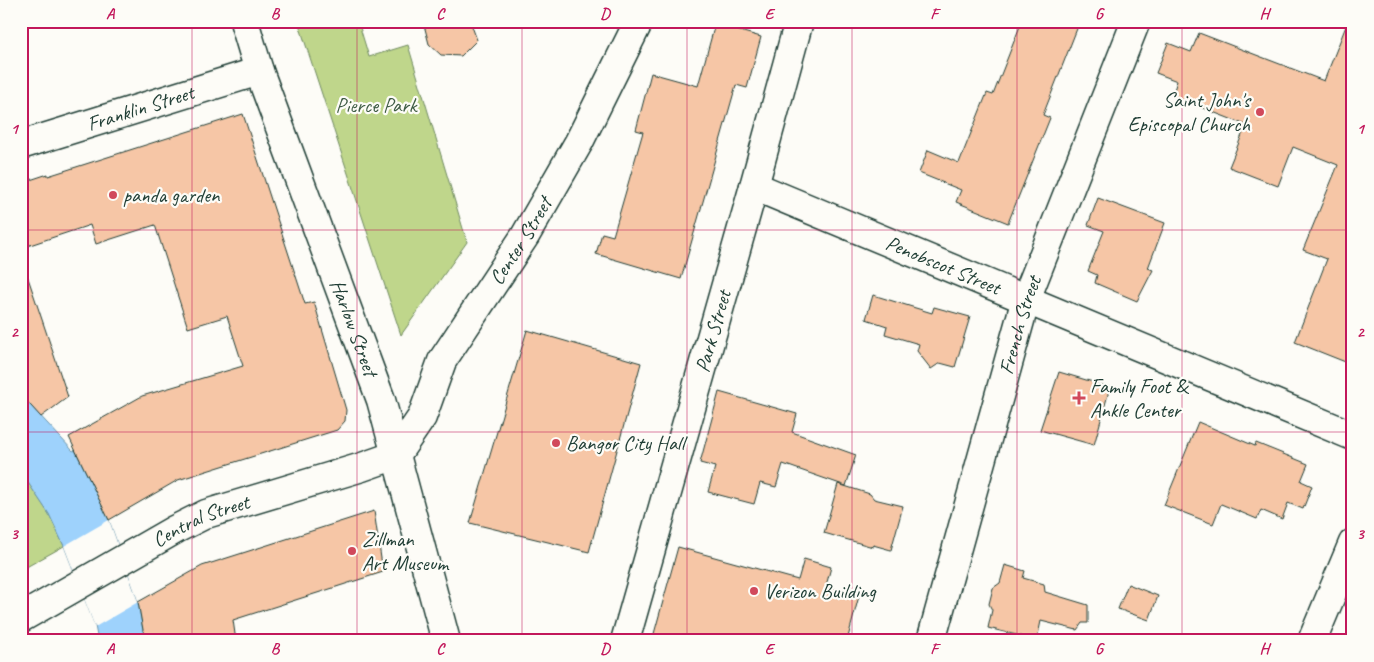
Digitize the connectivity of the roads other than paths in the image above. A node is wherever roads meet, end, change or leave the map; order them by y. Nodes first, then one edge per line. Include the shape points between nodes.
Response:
1 (244, 21) edge
2 (639, 21) edge
3 (799, 21) edge
4 (1136, 21) edge
5 (259, 71) junction
6 (21, 145) edge
7 (754, 186) junction
8 (1026, 299) junction
9 (1353, 436) edge
10 (396, 455) junction
11 (1353, 543) edge
12 (21, 618) edge
13 (446, 641) edge
14 (624, 641) edge
15 (932, 641) edge
16 (1312, 641) edge

1 - 5 street, Harlow Street
2 - 10 street, Center Street via 579,142 525,236 442,361 422,417
3 - 7 street, Park Street
4 - 8 street, French Street
5 - 6 street, Franklin Street
5 - 10 street, Harlow Street via 381,400
7 - 8 street, Penobscot Street
7 - 14 street, Park Street
8 - 9 street, Penobscot Street
8 - 15 street, French Street
10 - 12 street, Central Street via 206,514
10 - 13 street, Harlow Street
11 - 16 street

